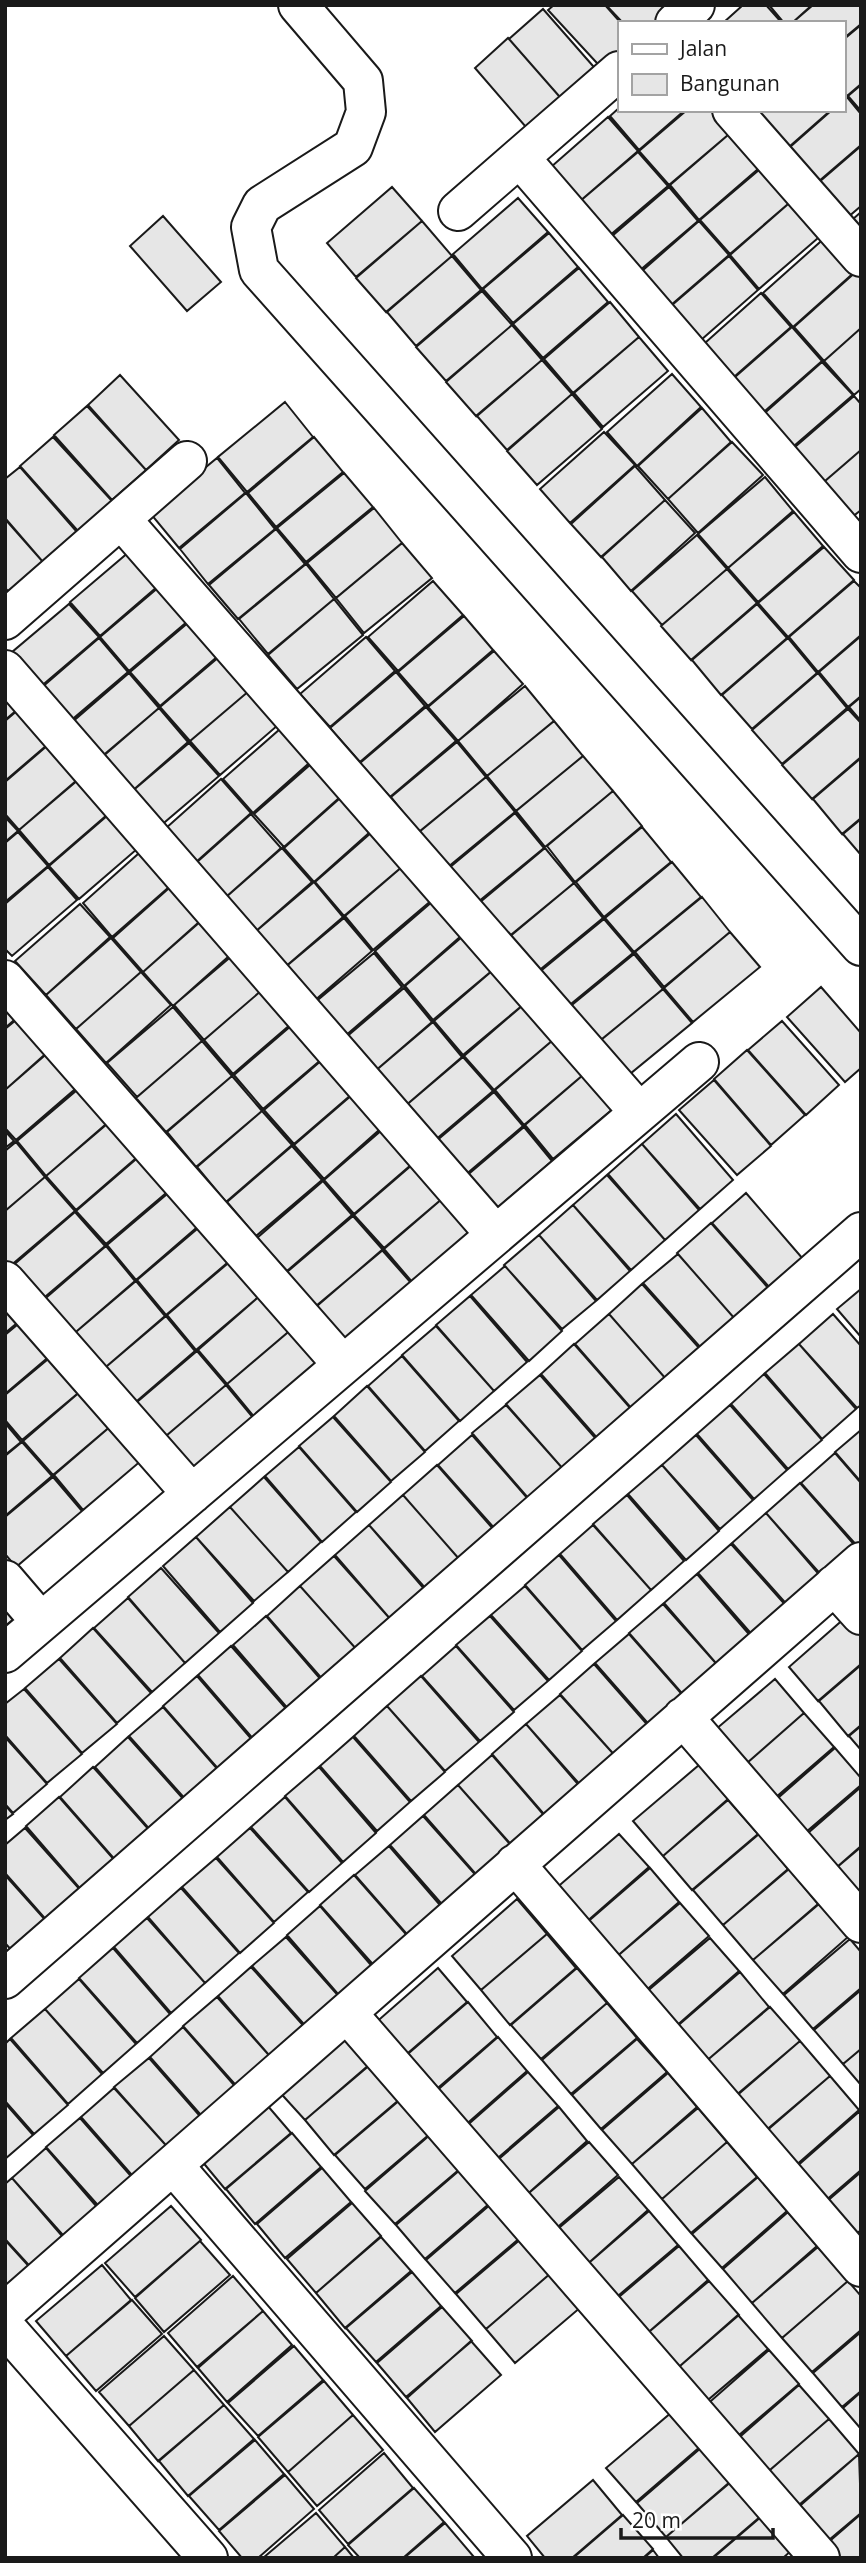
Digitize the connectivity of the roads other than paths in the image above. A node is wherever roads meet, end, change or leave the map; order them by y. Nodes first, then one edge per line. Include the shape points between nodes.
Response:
1 (298, 5) edge
2 (695, 5) edge
3 (677, 21) edge
4 (618, 72) edge
5 (734, 112) edge
6 (520, 158) junction
7 (458, 211) dead end
8 (861, 257) edge
9 (187, 461) dead end
10 (121, 519) junction
11 (861, 553) edge
12 (5, 620) edge
13 (5, 670) edge
14 (861, 946) edge
15 (5, 980) edge
16 (699, 1062) dead end
17 (639, 1112) junction
18 (861, 1232) edge
19 (496, 1235) junction
20 (5, 1281) edge
21 (343, 1365) junction
22 (192, 1494) junction
23 (848, 1573) edge
24 (5, 1580) edge
25 (861, 1615) edge
26 (41, 1622) junction
27 (5, 1653) edge
28 (683, 1717) junction
29 (515, 1864) junction
30 (861, 1923) edge
31 (5, 1979) edge
32 (347, 2013) junction
33 (173, 2165) junction
34 (861, 2267) edge
35 (5, 2312) edge
36 (5, 2326) edge
37 (202, 2556) edge
38 (512, 2558) edge
39 (820, 2558) edge

1 - 14 street via 363,81 366,112 353,148 262,205 251,227 259,270
2 - 3 street
4 - 6 street
5 - 8 street
6 - 7 street
6 - 11 street
9 - 10 street
10 - 12 street
10 - 17 street
13 - 19 street
15 - 21 street
16 - 17 street
17 - 19 street
18 - 31 street
19 - 21 street
20 - 22 street
21 - 22 street
22 - 26 street
23 - 25 street
23 - 28 street
24 - 26 street
26 - 27 street
28 - 29 street
28 - 30 street
29 - 32 street
29 - 34 street
32 - 33 street
32 - 39 street
33 - 35 street
33 - 38 street
36 - 37 street

